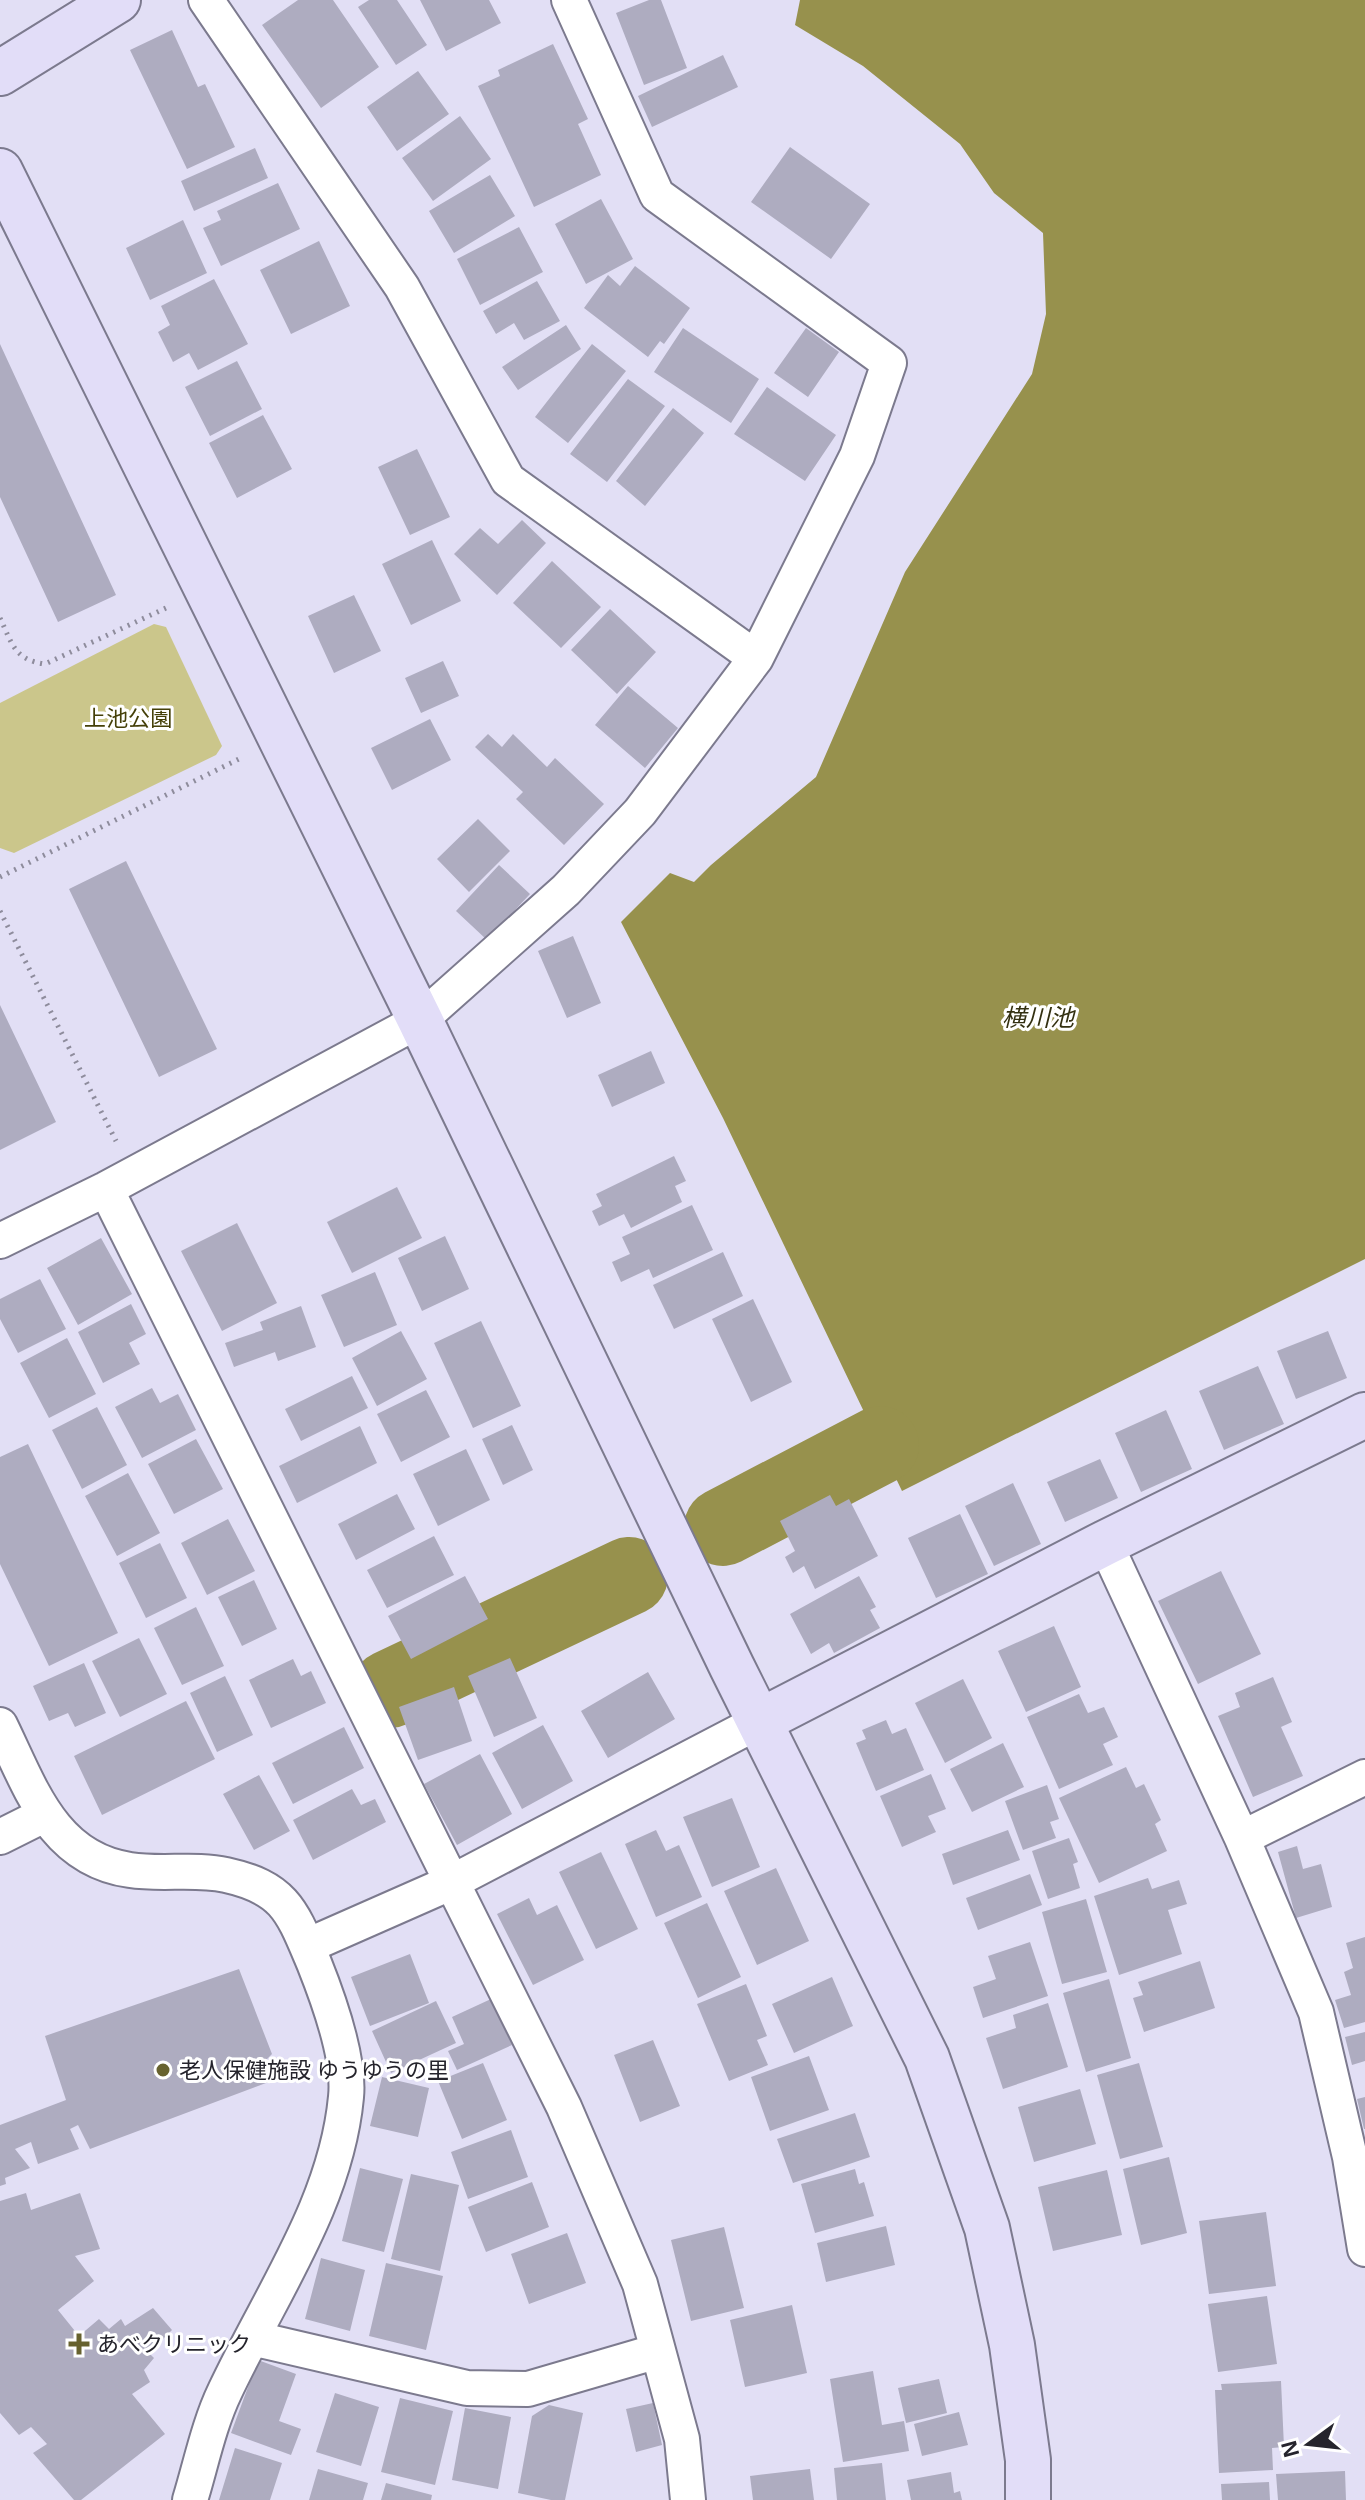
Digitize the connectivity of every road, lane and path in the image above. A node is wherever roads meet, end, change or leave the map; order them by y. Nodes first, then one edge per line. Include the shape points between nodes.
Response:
1 (118, 0) edge
2 (206, 0) edge
3 (569, 0) edge
4 (0, 73) edge
5 (0, 171) edge
6 (170, 606) dead end
7 (0, 618) edge
8 (756, 658) junction
9 (244, 756) dead end
10 (0, 877) edge
11 (0, 911) edge
12 (420, 1020) junction
13 (120, 1181) junction
14 (0, 1241) edge
15 (1365, 1415) edge
16 (1105, 1543) junction
17 (760, 1721) junction
18 (0, 1725) edge
19 (1365, 1777) edge
20 (44, 1815) junction
21 (0, 1837) edge
22 (1242, 1838) junction
23 (450, 1883) junction
24 (307, 1946) junction
25 (1365, 2249) edge
26 (252, 2338) junction
27 (658, 2351) junction
28 (190, 2500) edge
29 (688, 2500) edge
30 (1028, 2500) edge

1 - 4 street
2 - 8 street via 402,287 508,480
3 - 8 street via 657,195 889,363 857,456
5 - 12 street
6 - 7 path via 45,664 18,654
8 - 12 street via 640,812 566,890
9 - 10 path
11 - 13 path
12 - 13 street
12 - 17 street
13 - 14 street
13 - 23 street
15 - 16 street
16 - 17 street
16 - 22 street
17 - 23 street
17 - 30 street via 927,2058 987,2228 1012,2345 1028,2460
18 - 20 street
19 - 22 street
20 - 21 street
20 - 24 street via 73,1846 96,1860 130,1870 214,1872 253,1881 286,1903
22 - 25 street via 1316,2012
23 - 24 street
23 - 27 street via 564,2107 640,2284
24 - 26 street via 340,2040 347,2094 334,2162 301,2245
26 - 27 street via 467,2388 528,2389
26 - 28 street via 224,2393
27 - 29 street via 682,2439

